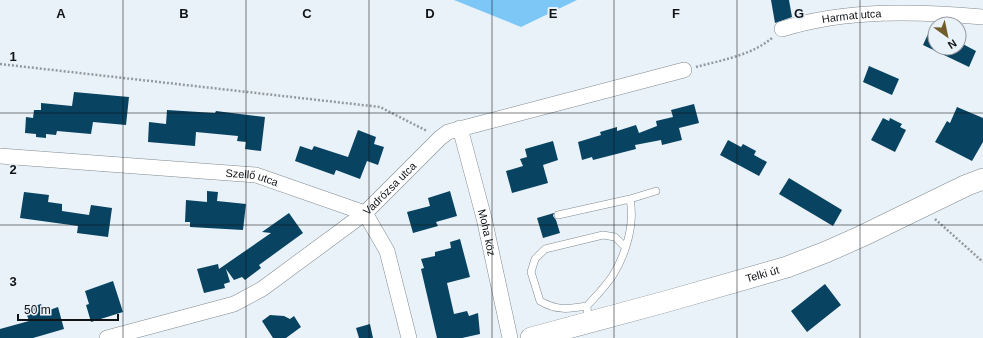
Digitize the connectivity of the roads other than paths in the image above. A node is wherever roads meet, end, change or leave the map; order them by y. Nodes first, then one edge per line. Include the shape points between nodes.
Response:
1 (983, 17) edge
2 (782, 29) road end
3 (684, 70) road end
4 (460, 128) junction
5 (0, 156) edge
6 (983, 179) edge
7 (656, 191) dead end
8 (630, 199) junction
9 (365, 213) junction
10 (558, 214) dead end
11 (625, 247) junction
12 (588, 314) junction
13 (107, 338) edge
14 (409, 338) edge
15 (510, 338) edge
16 (530, 338) edge

1 - 2 street, Harmat utca via 930,12 842,16 808,21
3 - 4 street, Vadrózsa utca
4 - 9 street, Vadrózsa utca via 440,138
4 - 15 street, Moha köz via 484,218
5 - 9 street, Szellő utca via 256,175
6 - 12 main road, Telki út via 826,252 787,266
7 - 8 lane
8 - 10 lane
8 - 11 lane via 632,212
9 - 13 street, Vadrózsa utca via 262,289 234,304
9 - 14 street via 387,251
11 - 12 lane via 623,257 612,277
11 - 12 lane via 615,237 603,235 545,249 535,259 531,272 540,301 550,307
12 - 16 main road, Telki út

